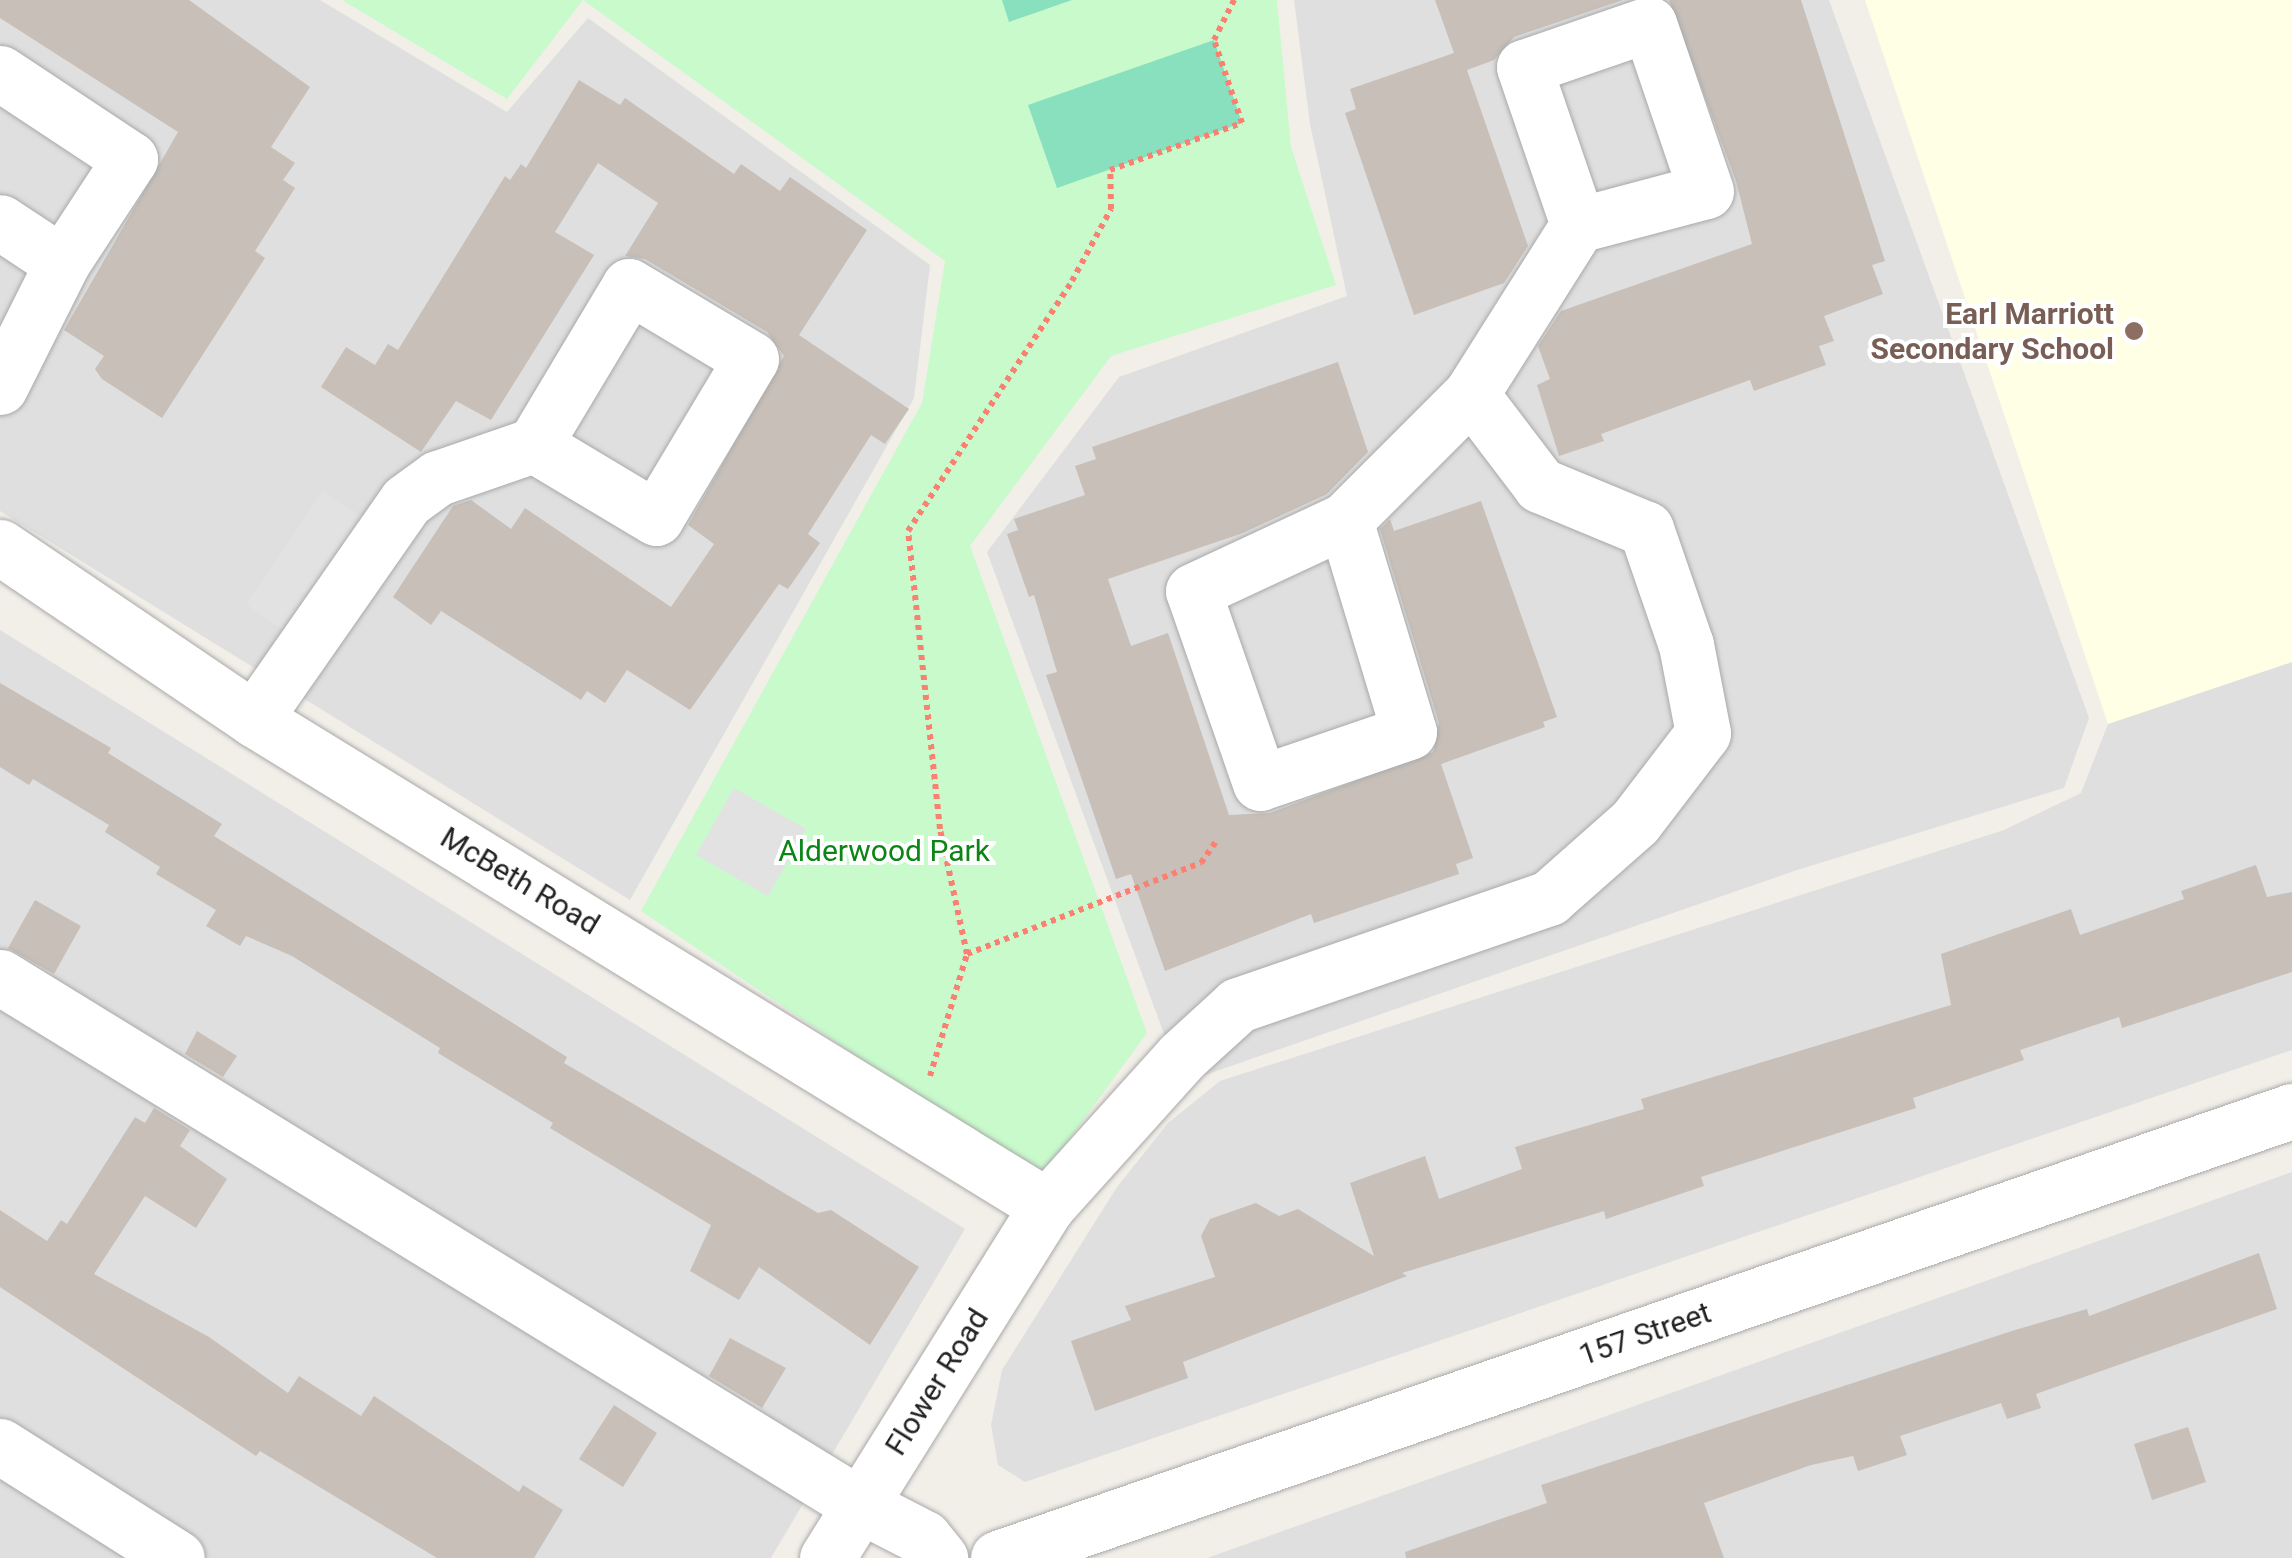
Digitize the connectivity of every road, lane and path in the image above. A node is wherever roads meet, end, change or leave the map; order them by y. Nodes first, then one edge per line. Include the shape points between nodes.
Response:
1 (1234, 0) edge
2 (0, 74) edge
3 (0, 222) edge
4 (1578, 225) dead end
5 (62, 263) junction
6 (0, 387) edge
7 (1471, 394) junction
8 (534, 445) dead end
9 (1345, 520) junction
10 (0, 547) edge
11 (254, 719) junction
12 (1217, 840) dead end
13 (967, 954) junction
14 (0, 977) edge
15 (928, 1081) dead end
16 (2292, 1111) edge
17 (1046, 1206) junction
18 (0, 1446) edge
19 (860, 1505) junction
20 (177, 1558) edge
21 (827, 1558) edge
22 (940, 1558) edge
23 (998, 1558) edge

1 - 13 path via 1214,40 1242,123 1110,170 1112,209 1072,281 908,531 940,829
2 - 5 street via 130,159
3 - 5 street
4 - 7 street
5 - 6 street
7 - 9 street
7 - 17 street, Flower Road via 1540,485 1646,528 1686,645 1703,733 1635,822 1550,898 1238,1005
8 - 11 street via 438,478 406,502
9 - 9 street via 1194,591 1260,783 1409,732
10 - 11 street, McBeth Road
11 - 17 street, McBeth Road
12 - 13 path via 1201,863
13 - 15 path
14 - 19 street
16 - 23 street, 157 Street
17 - 19 street, Flower Road
18 - 20 street
19 - 21 street, Flower Road
19 - 22 street via 924,1538

